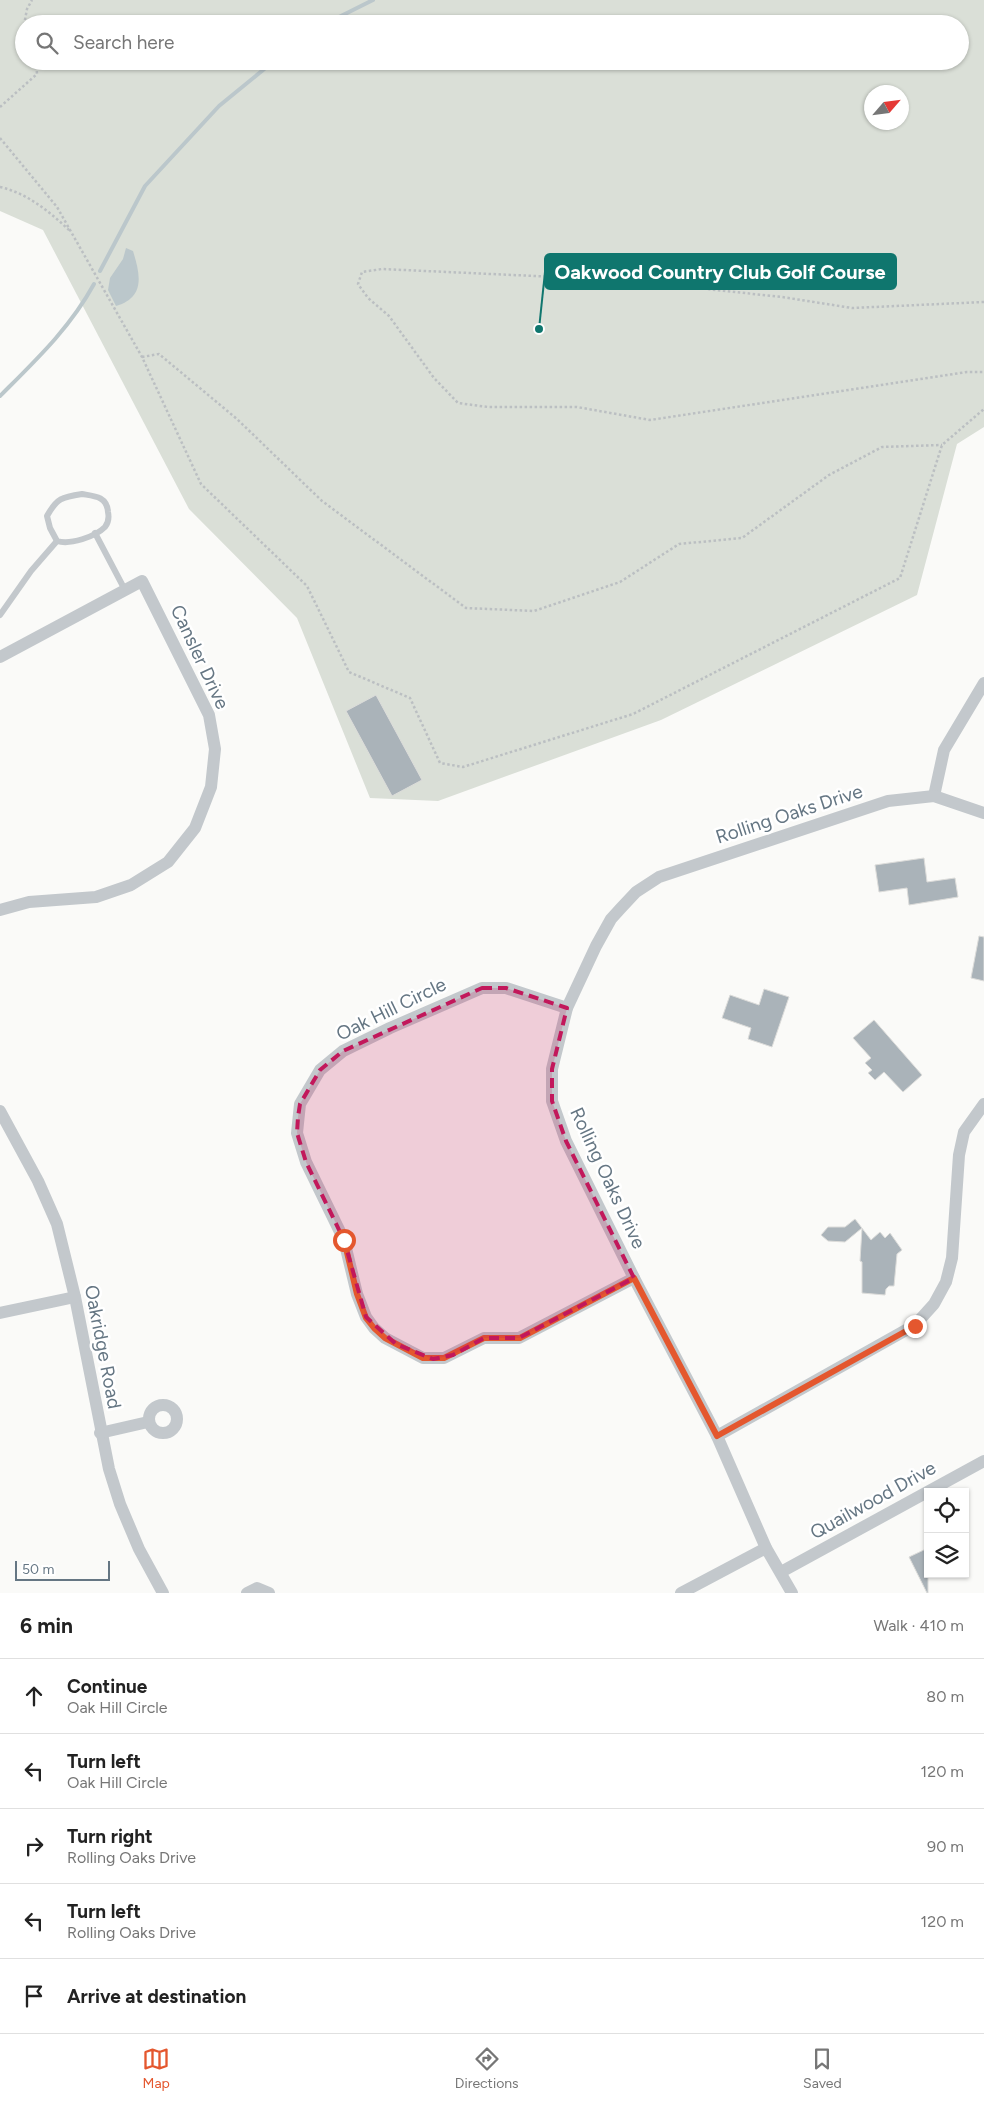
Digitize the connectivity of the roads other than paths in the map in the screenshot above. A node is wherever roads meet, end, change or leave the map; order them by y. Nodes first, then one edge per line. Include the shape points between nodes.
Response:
1 (95, 533) junction
2 (57, 540) junction
3 (125, 590) junction
4 (0, 615) edge
5 (0, 657) edge
6 (984, 683) edge
7 (934, 796) junction
8 (984, 813) edge
9 (0, 910) edge
10 (567, 1008) junction
11 (984, 1104) edge
12 (0, 1111) edge
13 (634, 1278) junction
14 (75, 1297) junction
15 (0, 1313) edge
16 (148, 1422) dead end
17 (100, 1433) junction
18 (717, 1436) junction
19 (984, 1460) edge
20 (766, 1548) junction
21 (781, 1572) junction
22 (163, 1593) edge
23 (247, 1593) edge
24 (269, 1593) edge
25 (681, 1593) edge
26 (792, 1593) edge

1 - 2 lane via 73,542
1 - 2 lane via 109,519 104,500 82,494 65,496 55,502 47,516
1 - 3 lane
2 - 4 lane
3 - 5 street
3 - 9 street, Cansler Drive via 142,581 210,715 215,749 211,787 195,828 168,862 131,885 96,897 29,902
6 - 7 street via 944,750
7 - 8 street, Rolling Oaks Drive
7 - 10 street, Rolling Oaks Drive via 888,801 660,877 636,892 611,919
10 - 13 street, Rolling Oaks Drive via 552,1069 552,1101 566,1141
10 - 13 street, Oak Hill Circle via 506,988 482,988 390,1028 343,1052 320,1070 300,1104 298,1133 306,1162 344,1240 366,1318 385,1338 423,1358 444,1358 484,1338 520,1338
11 - 18 street via 964,1132 959,1155 952,1258 946,1282 934,1304 915,1326
12 - 14 street, Oakridge Road via 38,1180 57,1224
13 - 18 street, Rolling Oaks Drive
14 - 15 street
14 - 17 street, Oakridge Road
16 - 17 street
17 - 22 street, Oakridge Road via 120,1504
18 - 20 street, Rolling Oaks Drive
19 - 21 street, Quailwood Drive
20 - 21 street, Rolling Oaks Drive
20 - 25 street
21 - 26 street, Rolling Oaks Drive
23 - 24 street via 257,1588

